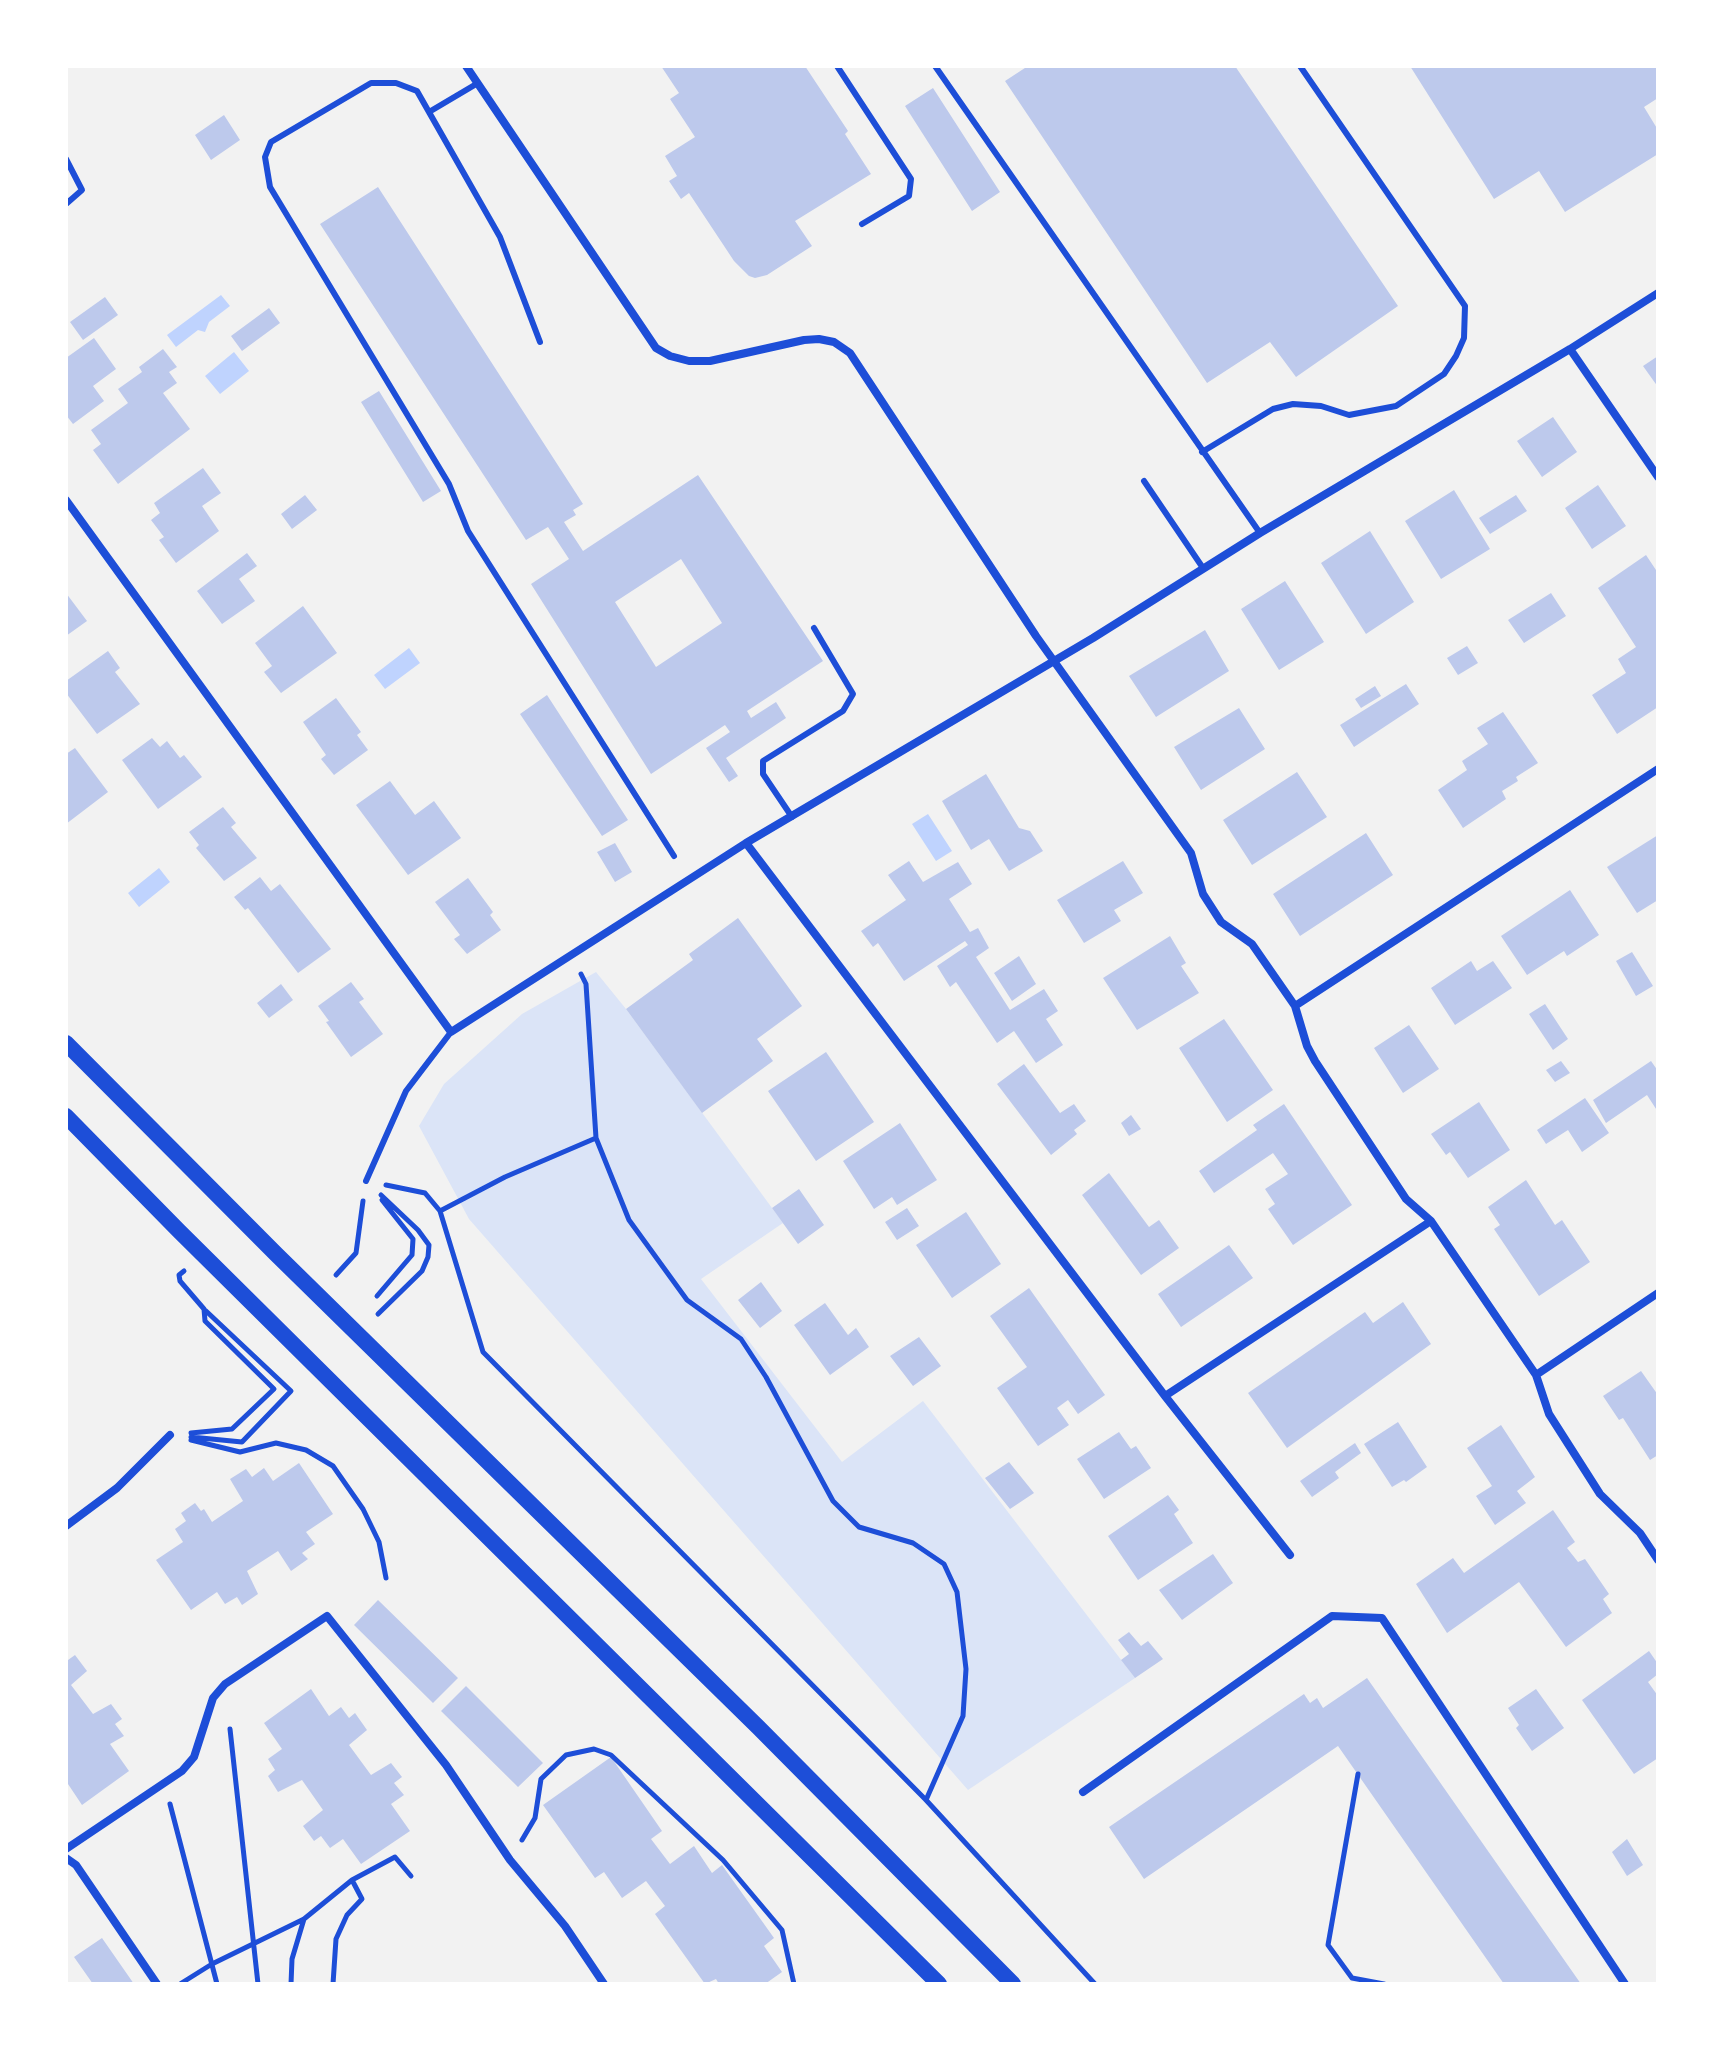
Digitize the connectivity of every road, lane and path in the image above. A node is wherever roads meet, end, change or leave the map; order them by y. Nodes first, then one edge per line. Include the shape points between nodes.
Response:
1 (466, 66) edge
2 (837, 66) edge
3 (935, 66) edge
4 (1300, 66) edge
5 (478, 83) junction
6 (429, 112) junction
7 (66, 159) edge
8 (66, 204) edge
9 (862, 224) dead end
10 (1658, 293) edge
11 (540, 342) dead end
12 (1570, 349) junction
13 (1202, 452) junction
14 (1658, 477) edge
15 (1144, 481) dead end
16 (66, 500) edge
17 (1260, 533) junction
18 (1203, 568) junction
19 (814, 628) dead end
20 (1055, 661) junction
21 (1658, 769) edge
22 (792, 817) junction
23 (746, 843) junction
24 (674, 856) dead end
25 (570, 956) junction
26 (1295, 1006) junction
27 (451, 1032) junction
28 (66, 1043) edge
29 (66, 1116) edge
30 (596, 1138) junction
31 (366, 1181) junction
32 (440, 1211) junction
33 (1431, 1221) junction
34 (336, 1275) dead end
35 (194, 1279) dead end
36 (1658, 1293) edge
37 (377, 1296) dead end
38 (204, 1309) junction
39 (378, 1314) dead end
40 (1536, 1375) junction
41 (1165, 1396) junction
42 (170, 1435) junction
43 (66, 1526) edge
44 (1290, 1555) dead end
45 (1658, 1560) edge
46 (386, 1578) dead end
47 (225, 1684) junction
48 (1358, 1774) dead end
49 (159, 1787) junction
50 (1083, 1792) dead end
51 (926, 1800) junction
52 (66, 1849) edge
53 (66, 1858) edge
54 (510, 1860) junction
55 (411, 1876) dead end
56 (352, 1880) junction
57 (304, 1919) junction
58 (253, 1944) junction
59 (212, 1964) junction
60 (157, 1984) edge
61 (180, 1984) edge
62 (217, 1984) edge
63 (258, 1984) edge
64 (291, 1984) edge
65 (333, 1984) edge
66 (604, 1984) edge
67 (794, 1984) edge
68 (939, 1984) edge
69 (1013, 1984) edge
70 (1095, 1984) edge
71 (1384, 1984) edge
72 (1625, 1984) edge

1 - 5 street
2 - 9 lane via 911,179 909,196
3 - 13 lane
4 - 13 lane via 1465,306 1464,338 1444,374 1396,406 1349,415 1293,404 1273,409
5 - 6 lane
5 - 20 street via 656,348 689,361 710,361 819,339 850,353
6 - 11 lane via 500,237
6 - 24 lane via 417,91 396,83 371,83 271,142 265,157 270,187 449,484 468,531
7 - 8 lane via 82,190
10 - 12 street
12 - 14 street
12 - 17 street
13 - 17 lane
15 - 18 lane
16 - 27 street
17 - 18 street
18 - 20 street
19 - 22 lane via 853,694 843,711 763,761 763,774
20 - 22 street
20 - 26 street via 1191,853 1203,894 1221,922 1252,944
21 - 26 street
22 - 23 street
23 - 25 street
23 - 41 street
25 - 27 street
25 - 30 path via 586,984
26 - 33 street via 1315,1061 1406,1199
27 - 31 lane via 406,1091
28 - 69 main road
29 - 68 main road
30 - 32 path
30 - 51 path via 629,1220 687,1300 741,1339 833,1501 859,1527 913,1543 944,1564 957,1592 966,1669 963,1716
31 - 32 path via 425,1193
31 - 34 path via 356,1253
31 - 37 path via 413,1239 412,1255
31 - 39 path via 429,1245 422,1271
32 - 51 path via 483,1352
33 - 40 street
33 - 41 street
35 - 38 path via 185,1270 179,1275
36 - 40 street
38 - 42 path via 205,1321 274,1389 232,1429
38 - 42 path via 292,1389 242,1442
40 - 45 street via 1549,1414 1600,1494 1640,1533
41 - 44 street
42 - 43 street via 117,1488
42 - 46 path via 240,1452 276,1443 306,1450 333,1466 379,1542
47 - 49 street via 213,1698 194,1757
47 - 54 street via 327,1616 446,1765
47 - 58 path
48 - 71 path via 1328,1945 1352,1978
49 - 52 street
49 - 59 path via 170,1804
50 - 72 street via 1332,1616 1382,1618
51 - 70 path
53 - 60 street via 76,1865
54 - 66 street
54 - 67 path via 535,1818 541,1779 566,1755 594,1749 611,1755 723,1860 782,1930
55 - 56 path via 395,1857
56 - 57 path
56 - 65 path via 362,1899 336,1939
57 - 58 path
57 - 64 path
58 - 59 path
58 - 63 path
59 - 61 path
59 - 62 path

